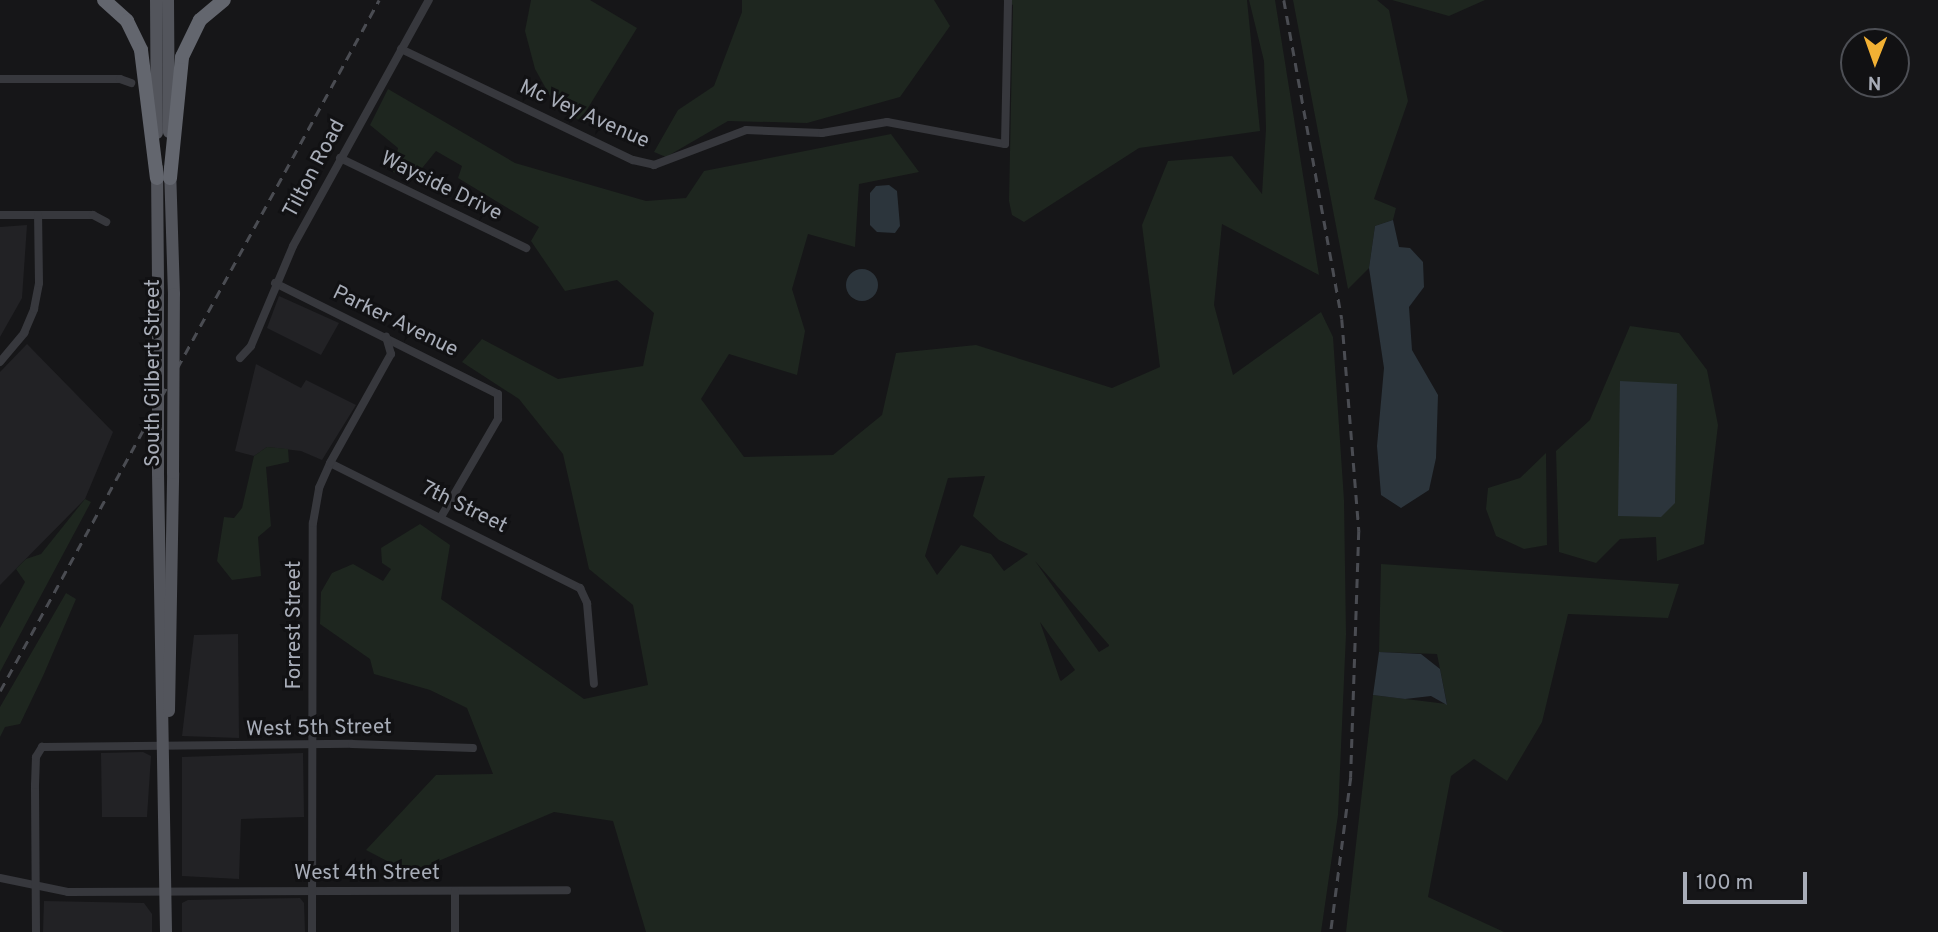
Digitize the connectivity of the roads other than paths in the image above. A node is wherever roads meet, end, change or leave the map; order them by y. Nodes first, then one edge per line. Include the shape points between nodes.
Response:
1 (104, 0) edge
2 (156, 0) edge
3 (168, 0) edge
4 (224, 0) edge
5 (429, 0) edge
6 (1008, 0) edge
7 (401, 49) junction
8 (0, 79) edge
9 (131, 83) dead end
10 (340, 158) junction
11 (163, 178) junction
12 (0, 215) edge
13 (38, 215) junction
14 (106, 222) dead end
15 (526, 248) dead end
16 (275, 283) junction
17 (386, 337) junction
18 (240, 358) dead end
19 (0, 362) edge
20 (330, 463) junction
21 (441, 517) junction
22 (594, 684) dead end
23 (166, 747) junction
24 (312, 747) junction
25 (472, 748) dead end
26 (0, 878) edge
27 (37, 888) junction
28 (567, 890) dead end
29 (167, 891) junction
30 (455, 891) junction
31 (312, 892) junction
32 (36, 932) edge
33 (166, 932) edge
34 (312, 932) edge
35 (455, 932) edge

1 - 11 highway via 127,20 141,50
2 - 11 main road, South Gilbert Street
3 - 11 main road, South Gilbert Street
4 - 11 highway via 200,20 182,57
5 - 7 street, Tilton Road
6 - 7 street, Mc Vey Avenue via 1005,144 887,122 822,132 746,130 654,165 633,160
7 - 10 street, Tilton Road
8 - 9 street via 120,79
10 - 15 street, Wayside Drive
10 - 16 street, Tilton Road
11 - 23 main road, South Gilbert Street, bridge via 158,294 159,665
11 - 23 main road, South Gilbert Street, bridge via 174,293 173,665
12 - 13 street
13 - 14 street via 93,215
13 - 19 street via 39,283 34,309 24,333
16 - 17 street, Parker Avenue
16 - 18 street, Tilton Road via 251,346
17 - 20 street, Forrest Street via 391,354
17 - 21 street, Parker Avenue via 498,394 498,419
20 - 21 street, 7th Street
20 - 24 street, Forrest Street via 319,488 313,523
21 - 22 street, 7th Street via 580,588 587,603
23 - 24 street, West 5th Street
23 - 27 street, West 5th Street via 42,747 35,771
23 - 29 main road, South Gilbert Street
24 - 25 street, West 5th Street
24 - 31 street, Forrest Street
26 - 27 street, West 4th Street
27 - 29 street, West 4th Street
27 - 32 street
28 - 30 street, West 4th Street
29 - 31 street, West 4th Street
29 - 33 main road, South Gilbert Street
30 - 31 street, West 4th Street
30 - 35 street
31 - 34 street, Forrest Street

